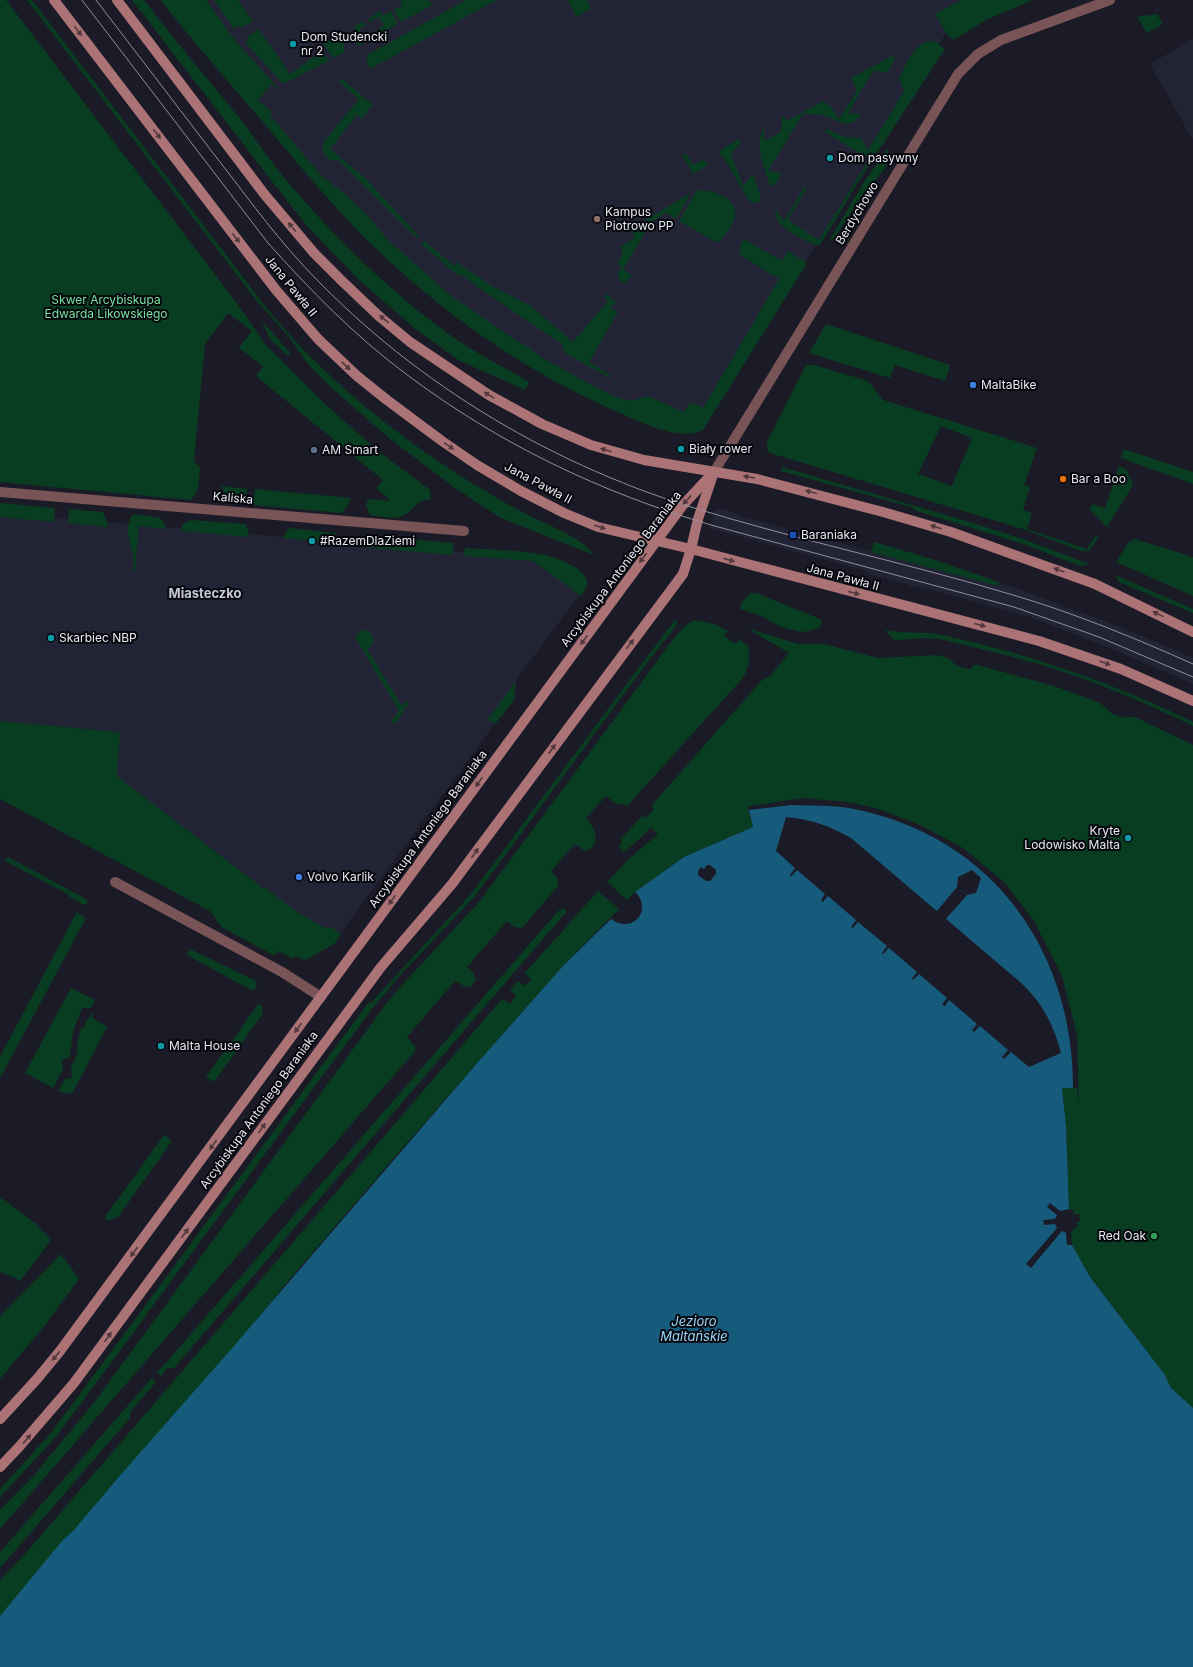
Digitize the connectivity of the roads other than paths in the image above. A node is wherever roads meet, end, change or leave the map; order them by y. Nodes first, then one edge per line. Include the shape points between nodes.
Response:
1 (54, 0) edge
2 (117, 0) edge
3 (1110, 0) edge
4 (1095, 2) edge
5 (714, 472) junction
6 (0, 492) edge
7 (464, 532) dead end
8 (656, 542) junction
9 (691, 549) junction
10 (1193, 632) edge
11 (1193, 701) edge
12 (115, 882) dead end
13 (321, 997) junction
14 (0, 1419) edge
15 (0, 1467) edge

1 -> 8 main road, Jana Pawła II via 276,290 318,339 357,376 442,441 521,490 564,513 598,527
5 -> 2 main road via 644,460 570,437 489,395 410,342 340,279 291,227
3 - 4 street, Berdychowo
4 - 5 street, Berdychowo via 1001,40 978,54 958,74
5 -> 8 main road, Arcybiskupa Antoniego Baraniaka via 683,505
5 - 9 main road, Arcybiskupa Antoniego Baraniaka via 698,518
10 -> 5 main road via 1095,584 951,532 783,485
6 - 7 street, Kaliska
8 - 9 main road, Jana Pawła II
8 -> 13 main road, Arcybiskupa Antoniego Baraniaka
9 -> 11 main road, Jana Pawła II via 1039,641 1121,669
15 -> 9 main road, Arcybiskupa Antoniego Baraniaka via 74,1383 381,967 452,884 683,574
12 - 13 street via 282,972
13 -> 14 main road, Arcybiskupa Antoniego Baraniaka via 60,1351

